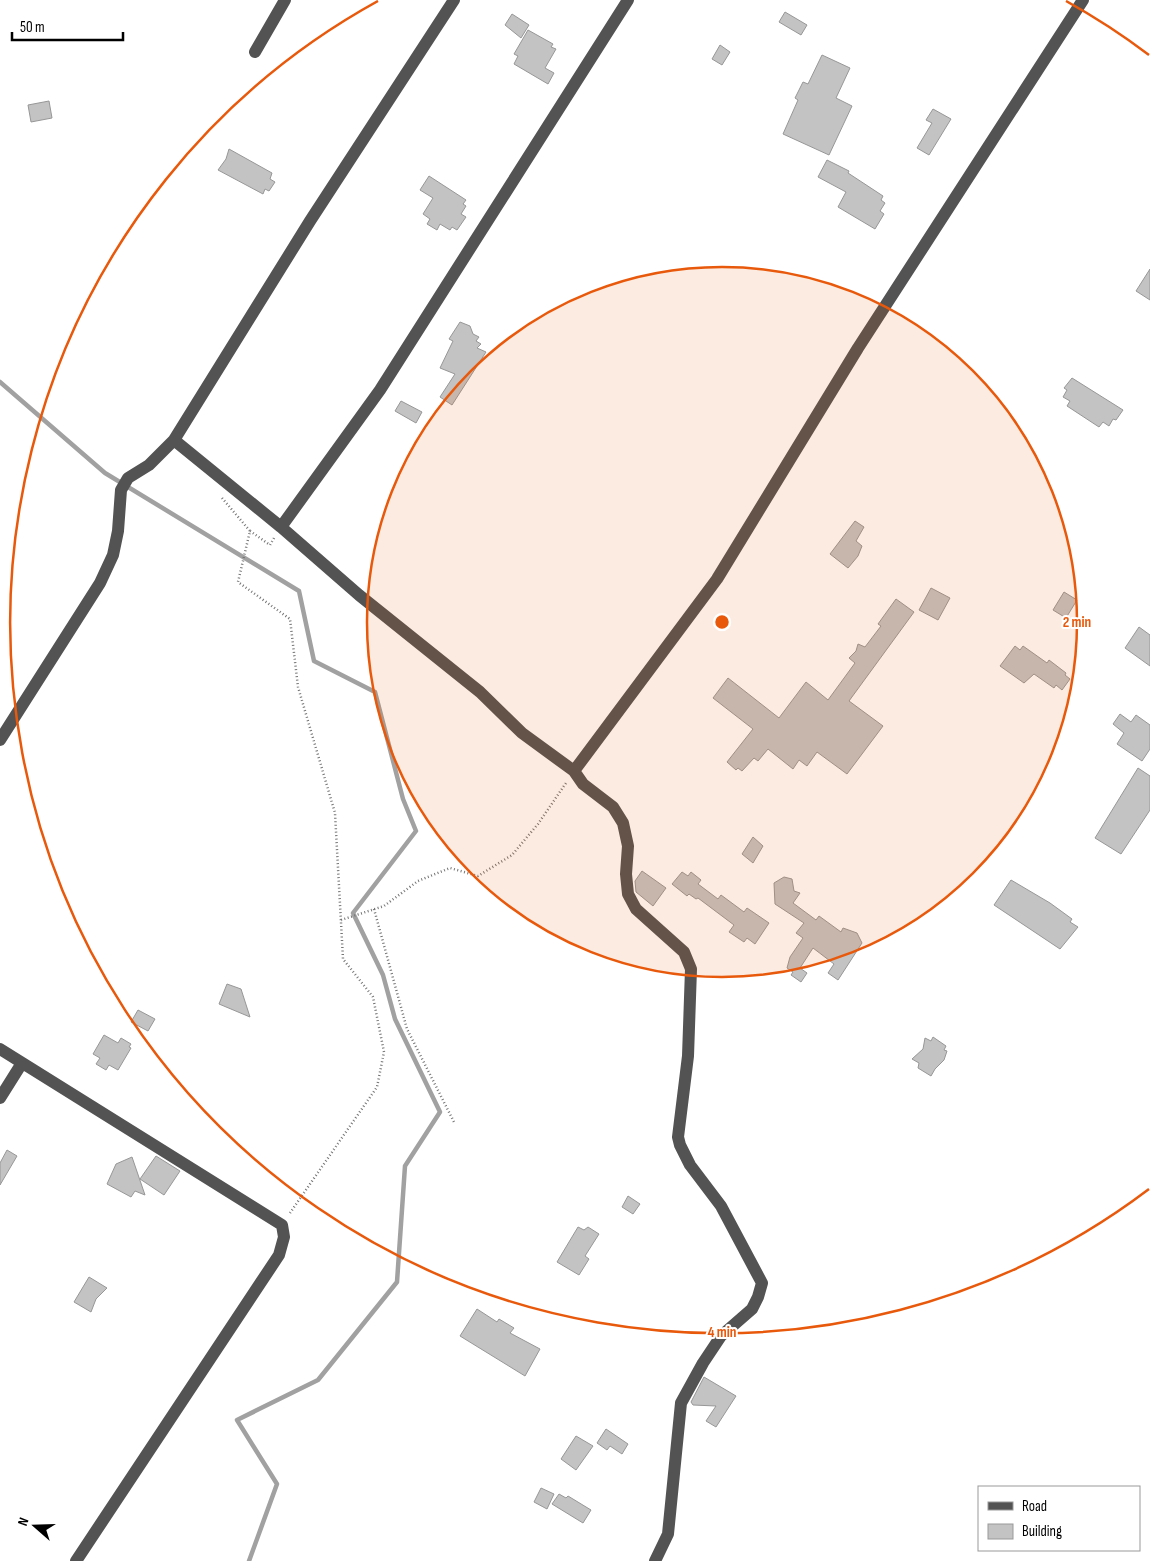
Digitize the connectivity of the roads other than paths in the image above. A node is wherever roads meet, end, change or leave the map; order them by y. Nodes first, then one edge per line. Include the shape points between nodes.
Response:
1 (285, 0) edge
2 (454, 0) edge
3 (628, 0) edge
4 (1083, 0) edge
5 (255, 52) dead end
6 (174, 440) junction
7 (281, 527) junction
8 (0, 740) edge
9 (574, 771) junction
10 (0, 1049) edge
11 (22, 1062) junction
12 (0, 1098) edge
13 (76, 1561) edge
14 (655, 1561) edge

1 - 5 street
2 - 6 street via 310,221
3 - 7 street via 380,390
4 - 9 street via 858,348 717,579
6 - 7 street
6 - 8 street via 149,465 128,478 121,490 113,555 100,584
7 - 9 street via 359,595 480,692 522,733
9 - 14 street via 583,784 613,807 623,824 628,846 628,894 636,909 684,952 691,969 688,1056 678,1137 690,1165 721,1206 762,1283 752,1309 722,1336 702,1363 681,1403 668,1534
10 - 11 street
11 - 12 street
11 - 13 street via 282,1225 284,1237 279,1255

